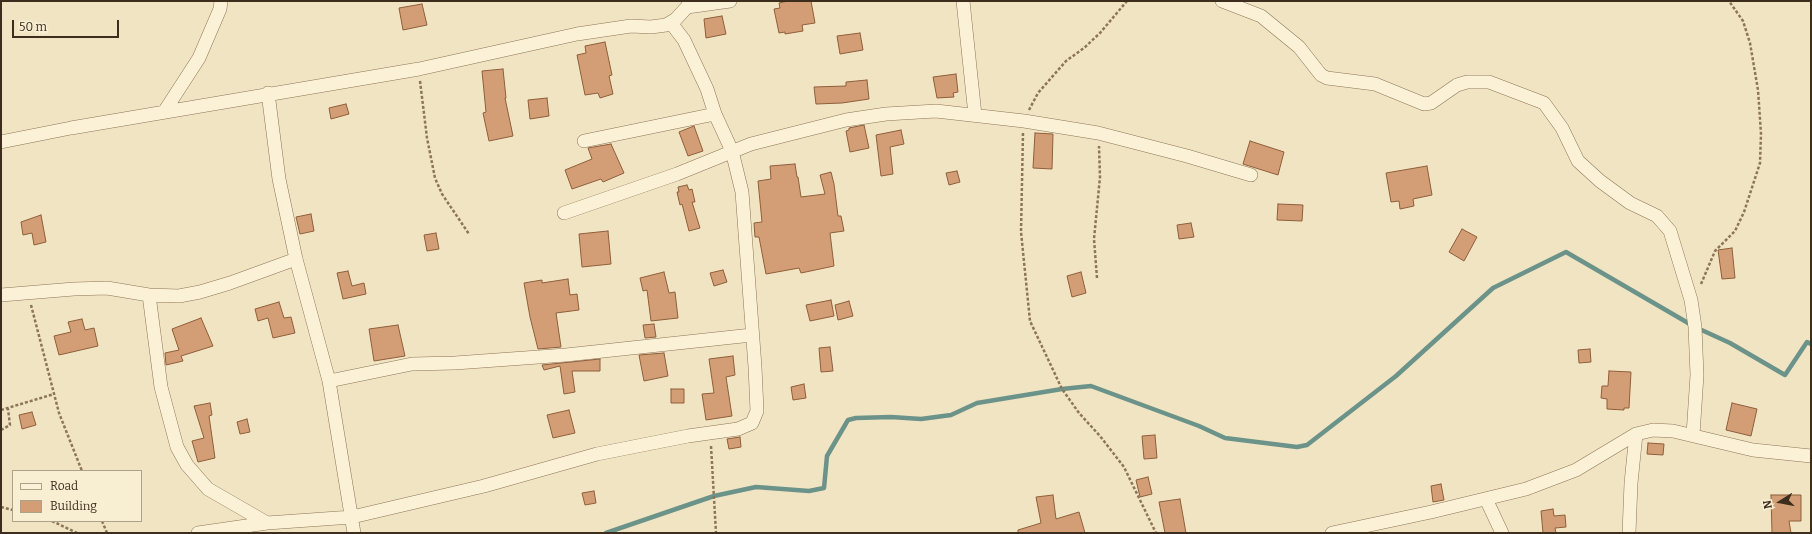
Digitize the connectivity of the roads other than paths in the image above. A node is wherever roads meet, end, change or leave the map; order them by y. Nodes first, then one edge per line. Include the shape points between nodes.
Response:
1 (221, 1) edge
2 (730, 1) edge
3 (963, 1) edge
4 (1222, 1) edge
5 (688, 4) edge
6 (671, 23) junction
7 (268, 94) junction
8 (164, 112) junction
9 (716, 114) junction
10 (975, 115) junction
11 (584, 141) dead end
12 (1, 142) edge
13 (732, 151) junction
14 (1250, 175) dead end
15 (564, 213) dead end
16 (296, 259) junction
17 (1, 295) edge
18 (149, 295) junction
19 (752, 335) junction
20 (329, 381) junction
21 (1636, 434) junction
22 (1693, 435) junction
23 (1811, 456) edge
24 (1486, 499) junction
25 (352, 517) junction
26 (267, 523) junction
27 (198, 533) edge
28 (354, 533) edge
29 (1332, 533) edge
30 (1502, 533) edge
31 (1629, 533) edge

1 - 8 street via 199,58
2 - 5 street
3 - 10 street
4 - 22 street via 1261,16 1299,47 1327,78 1375,84 1424,104 1431,103 1467,82 1490,82 1544,103 1562,128 1578,161 1630,203 1657,216 1670,231 1691,300 1695,327 1697,375
5 - 6 street
6 - 7 street via 578,34 419,69
6 - 9 street via 691,54
7 - 8 street
7 - 16 street via 279,179
8 - 12 street
9 - 11 street
9 - 13 street
10 - 13 street via 936,111 886,114 846,120
10 - 14 street via 1098,133
13 - 15 street via 677,174
13 - 19 street via 742,192
16 - 18 street via 200,292 179,296
16 - 20 street
17 - 18 street via 107,288
18 - 26 street via 161,387 177,447 187,465 208,489
19 - 20 street via 566,354 412,364
19 - 25 street via 757,412 752,423 746,427 597,454 477,488
20 - 25 street
21 - 22 street via 1653,430
21 - 24 street via 1576,470
21 - 31 street
22 - 23 street via 1753,450
24 - 29 street
24 - 30 street
25 - 26 street
25 - 28 street
26 - 27 street

